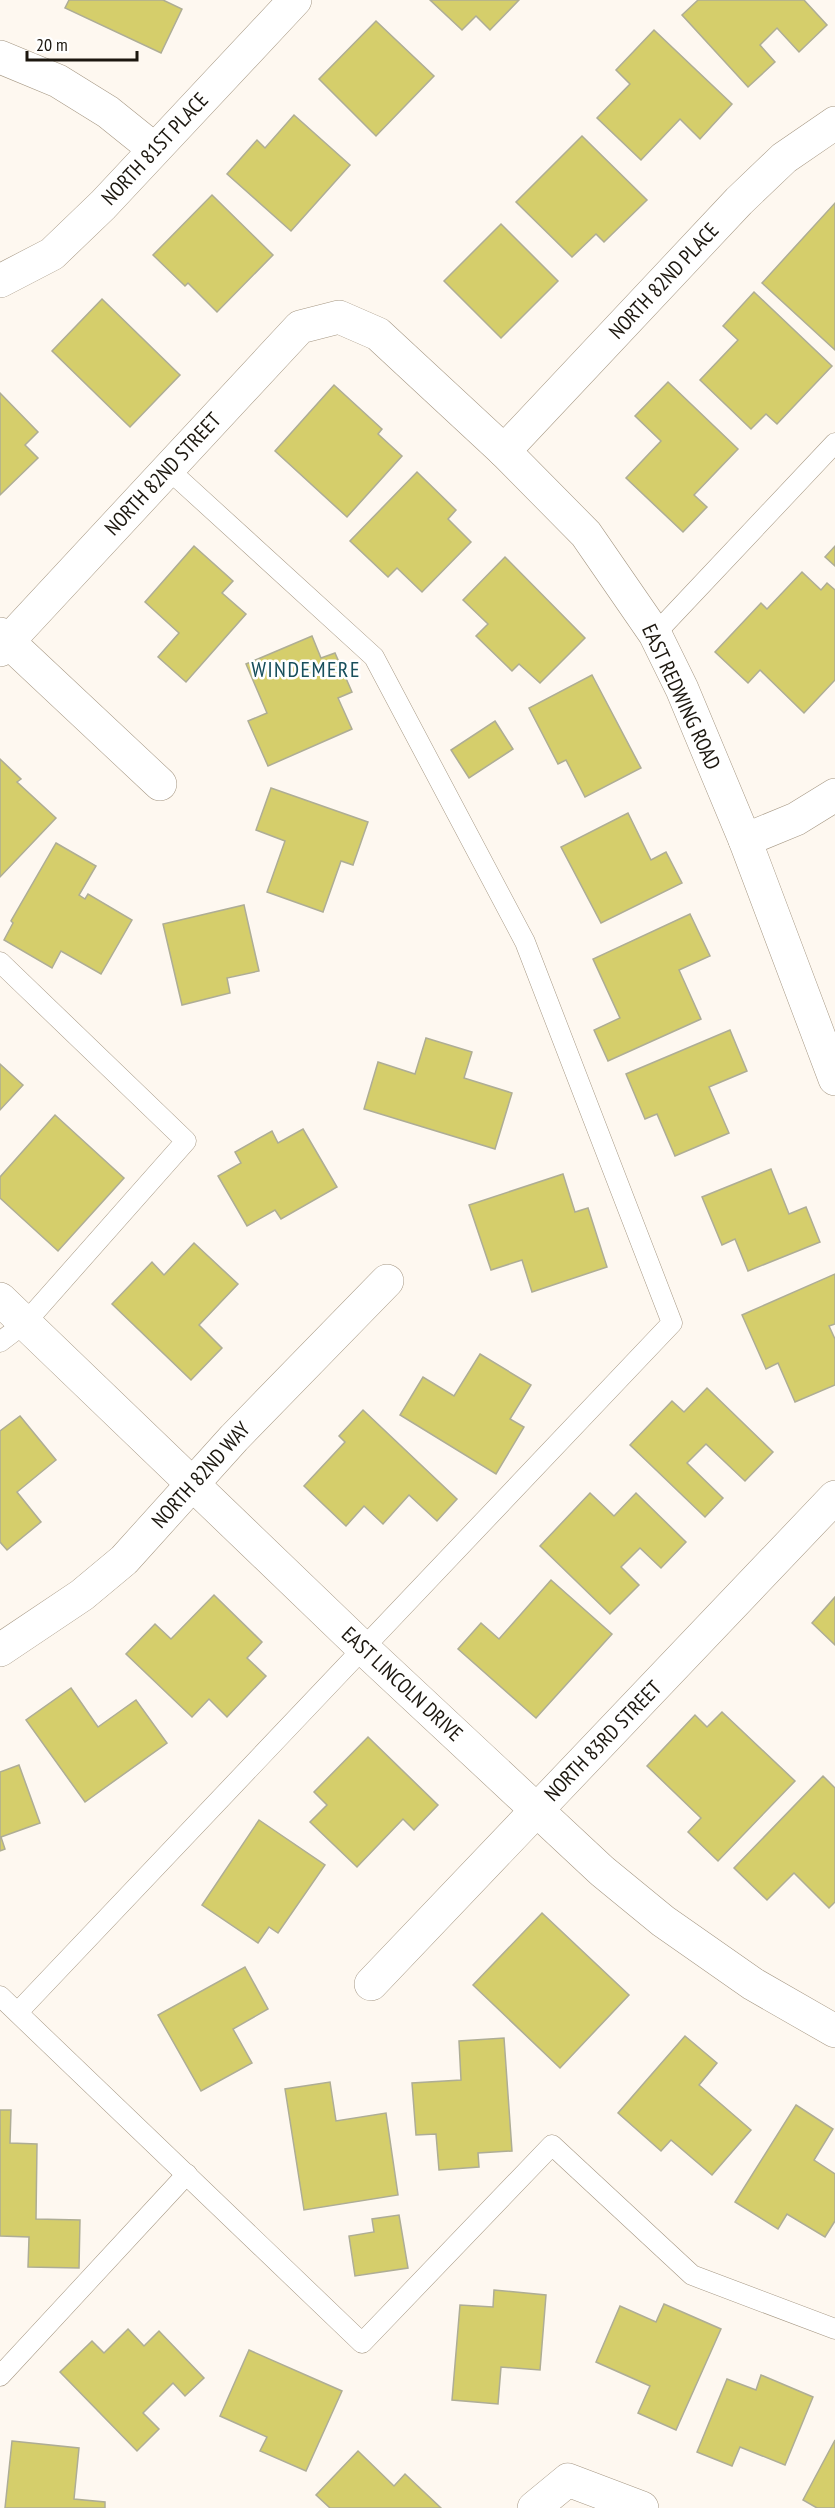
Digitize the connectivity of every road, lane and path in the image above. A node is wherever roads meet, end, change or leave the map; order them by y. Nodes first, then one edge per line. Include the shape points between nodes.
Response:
1 (295, 0) edge
2 (0, 57) edge
3 (835, 123) edge
4 (154, 149) junction
5 (0, 280) edge
6 (339, 317) joint
7 (835, 443) edge
8 (504, 451) junction
9 (168, 469) junction
10 (655, 634) junction
11 (3, 642) edge
12 (160, 784) dead end
13 (835, 795) edge
14 (745, 840) junction
15 (0, 962) edge
16 (835, 1079) edge
17 (387, 1281) dead end
18 (0, 1299) edge
19 (13, 1333) edge
20 (193, 1484) junction
21 (835, 1497) edge
22 (363, 1648) junction
23 (0, 1650) edge
24 (536, 1811) junction
25 (371, 1984) dead end
26 (0, 1996) edge
27 (18, 2012) junction
28 (835, 2031) edge
29 (187, 2174) junction
30 (835, 2329) edge
31 (0, 2376) edge
32 (534, 2508) edge
33 (642, 2508) edge

1 - 4 street, NORTH 81ST PLACE
2 - 4 street via 58,81 108,112
3 - 8 street, NORTH 82ND PLACE via 784,158 739,201
4 - 5 street, NORTH 81ST PLACE via 52,254
6 - 8 street, EAST REDWING ROAD via 378,334
6 - 9 street, NORTH 82ND STREET via 300,327
7 - 10 lane
8 - 10 street, EAST REDWING ROAD via 586,534
9 - 11 street, NORTH 82ND STREET
9 - 22 lane via 374,657 525,942 672,1323
10 - 14 street, EAST REDWING ROAD
11 - 12 street
13 - 14 street via 796,819
14 - 16 street, EAST REDWING ROAD
15 - 19 lane via 186,1141
17 - 20 street, NORTH 82ND WAY
18 - 19 street, EAST LINCOLN DRIVE
19 - 20 street, EAST LINCOLN DRIVE
20 - 22 street, EAST LINCOLN DRIVE
20 - 23 street, NORTH 82ND WAY via 124,1560
21 - 24 street, NORTH 83RD STREET
22 - 24 street, EAST LINCOLN DRIVE
22 - 27 lane
24 - 25 street, NORTH 83RD STREET
24 - 28 street, EAST LINCOLN DRIVE via 663,1921 753,1984
26 - 27 lane
27 - 29 lane
29 - 30 lane via 362,2343 552,2145 692,2275
29 - 31 lane
32 - 33 street via 568,2480

